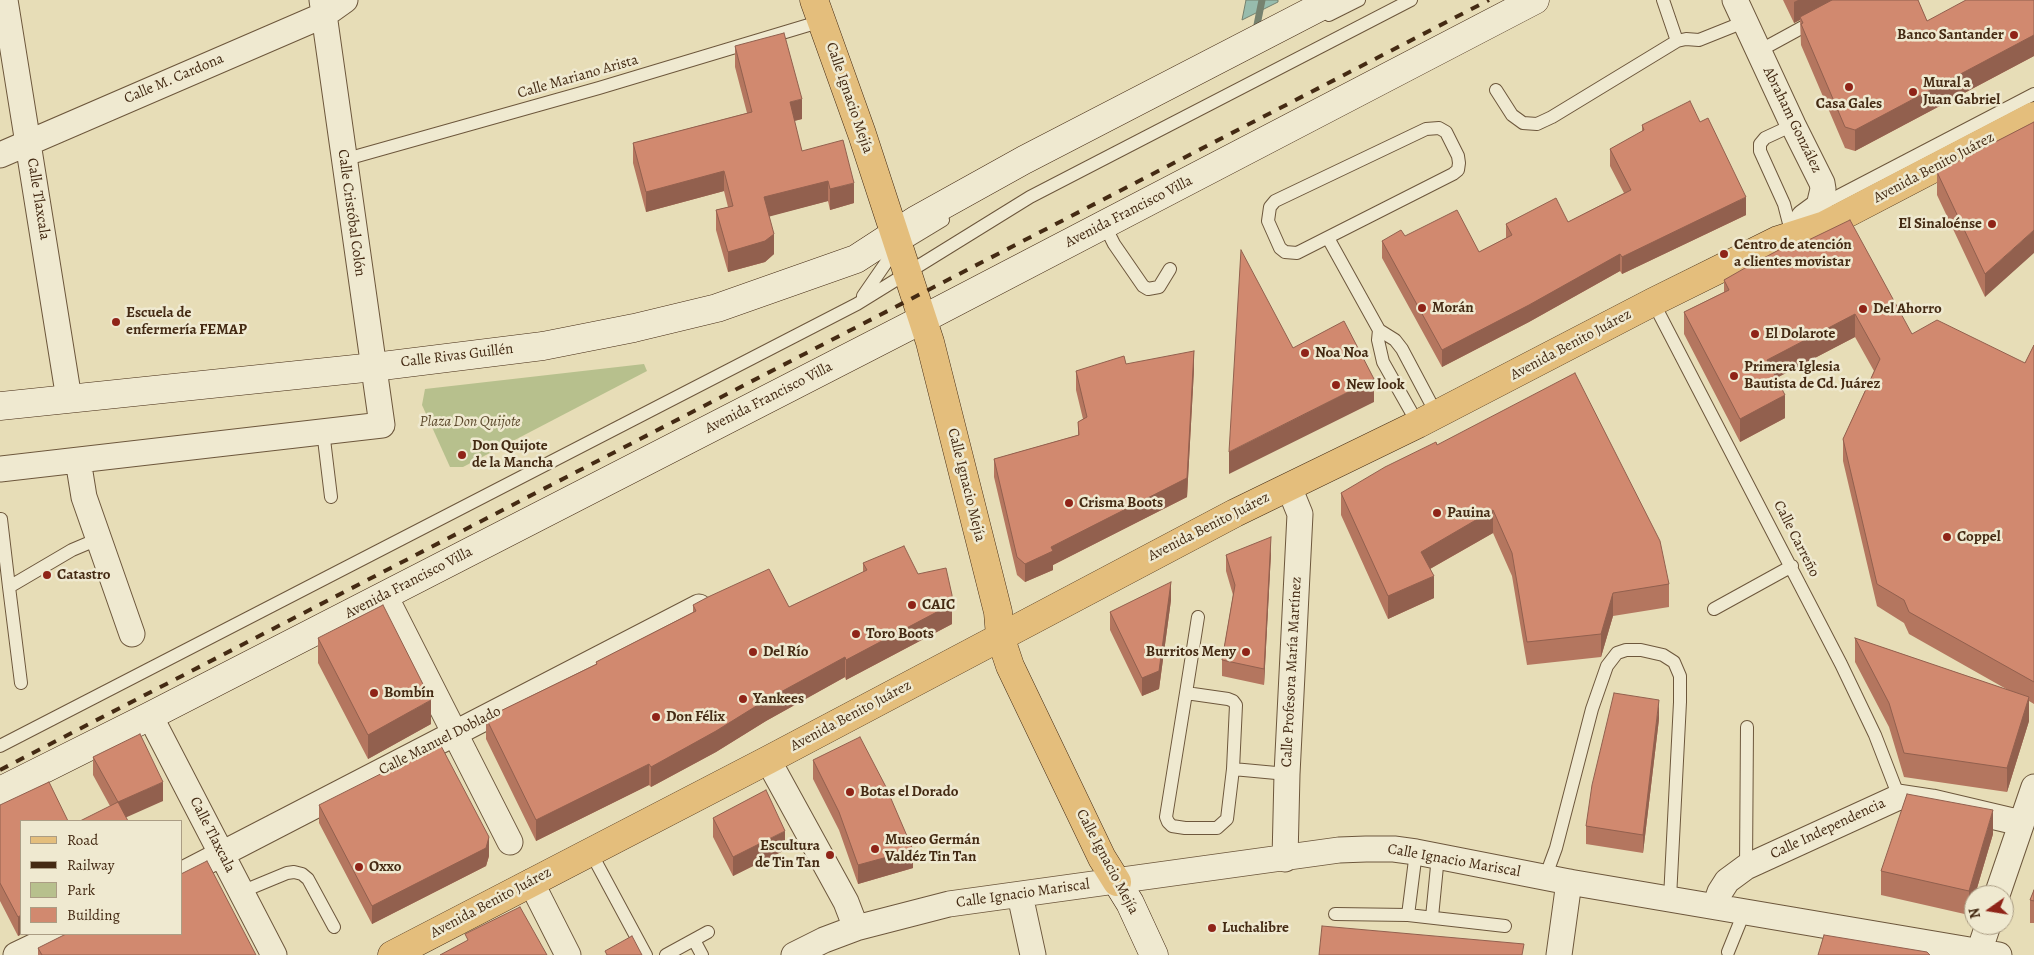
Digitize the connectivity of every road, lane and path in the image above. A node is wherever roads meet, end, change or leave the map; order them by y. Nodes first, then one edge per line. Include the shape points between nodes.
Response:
1 (6, 0) edge
2 (345, 0) edge
3 (1333, 0) edge
4 (1359, 0) edge
5 (1411, 0) edge
6 (1535, 0) edge
7 (1663, 0) edge
8 (323, 7) edge
9 (818, 11) edge
10 (1740, 11) edge
11 (1828, 14) edge
12 (1677, 41) junction
13 (1758, 51) junction
14 (1496, 90) dead end
15 (2034, 94) edge
16 (2034, 116) edge
17 (1793, 125) junction
18 (29, 142) junction
19 (0, 155) edge
20 (343, 160) junction
21 (1819, 206) junction
22 (1104, 224) junction
23 (1792, 235) junction
24 (1328, 238) junction
25 (897, 239) junction
26 (1170, 269) dead end
27 (908, 272) junction
28 (1653, 302) junction
29 (857, 304) junction
30 (923, 319) junction
31 (1379, 330) junction
32 (374, 367) junction
33 (69, 399) junction
34 (0, 406) edge
35 (1428, 420) junction
36 (324, 431) junction
37 (78, 460) junction
38 (0, 469) edge
39 (1290, 487) junction
40 (331, 497) dead end
41 (1, 519) dead end
42 (98, 539) junction
43 (1792, 566) junction
44 (9, 587) junction
45 (385, 596) junction
46 (699, 607) edge
47 (1714, 609) dead end
48 (1198, 617) dead end
49 (132, 634) dead end
50 (1000, 636) junction
51 (21, 683) dead end
52 (1186, 693) junction
53 (150, 716) junction
54 (1747, 727) dead end
55 (454, 734) junction
56 (0, 746) edge
57 (768, 760) junction
58 (1233, 769) junction
59 (1287, 774) junction
60 (2034, 787) edge
61 (0, 791) edge
62 (1899, 797) junction
63 (2021, 823) junction
64 (510, 842) dead end
65 (590, 851) junction
66 (1427, 854) junction
67 (222, 855) junction
68 (1285, 859) junction
69 (1746, 867) junction
70 (182, 874) edge
71 (1545, 878) junction
72 (531, 882) junction
73 (1117, 882) junction
74 (1569, 882) junction
75 (2001, 885) edge
76 (241, 892) junction
77 (1020, 895) junction
78 (1670, 898) junction
79 (1714, 906) junction
80 (1745, 910) junction
81 (1335, 914) dead end
82 (1408, 915) junction
83 (1432, 917) junction
84 (1505, 926) dead end
85 (334, 927) dead end
86 (856, 928) junction
87 (708, 932) dead end
88 (58, 935) edge
89 (694, 940) junction
90 (1990, 940) edge
91 (682, 952) edge
92 (1728, 952) dead end
93 (16, 955) edge
94 (274, 955) edge
95 (392, 955) edge
96 (568, 955) edge
97 (646, 955) edge
98 (666, 955) edge
99 (702, 955) edge
100 (794, 955) edge
101 (1033, 955) edge
102 (1154, 955) edge
103 (1560, 955) edge

1 - 18 street, Calle Tlaxcala
2 - 8 street, Calle M. Cardona
3 - 25 main road via 1024,160
4 - 25 lane via 1051,158 956,213
5 - 27 lane via 1030,197
6 - 22 main road, Avenida Francisco Villa
7 - 12 lane
8 - 18 street, Calle M. Cardona
8 - 20 street, Calle Cristóbal Colón
9 - 20 lane, Calle Mariano Arista via 599,88
9 - 25 main road, Calle Ignacio Mejía
10 - 12 lane via 1698,40 1686,38
10 - 13 street, Abraham González
11 - 13 lane
12 - 14 lane via 1537,124 1524,123 1512,115
13 - 17 street, Abraham González
15 - 21 lane
16 - 23 main road, Avenida Benito Juárez via 1825,226
17 - 21 street, Abraham González via 1822,183
17 - 23 lane via 1765,138 1760,144 1760,151 1784,204
18 - 19 street, Calle M. Cardona
18 - 33 street, Calle Tlaxcala
20 - 32 street, Calle Cristóbal Colón
21 - 23 street via 1804,217
22 - 26 lane via 1143,286 1148,289 1159,287
22 - 30 main road, Avenida Francisco Villa
23 - 28 main road, Avenida Benito Juárez
24 - 24 lane via 1297,253 1285,252 1268,221 1270,207 1426,129 1439,128 1446,132 1458,156 1458,170
24 - 31 lane
25 - 27 main road, Calle Ignacio Mejía
25 - 29 lane via 892,254
25 - 32 main road, Calle Rivas Guillén via 856,259 710,310 542,346
27 - 29 lane
27 - 30 main road, Calle Ignacio Mejía
28 - 35 main road, Avenida Benito Juárez
28 - 43 lane, Calle Carreño
29 - 56 lane
30 - 45 main road, Avenida Francisco Villa
30 - 50 main road, Calle Ignacio Mejía via 998,612
31 - 35 lane via 1379,349 1384,362
31 - 35 lane via 1396,340 1402,349
32 - 33 main road, Calle Rivas Guillén
32 - 36 street, Calle Cristóbal Colón via 382,425
33 - 34 main road, Calle Rivas Guillén
35 - 39 main road, Avenida Benito Juárez
36 - 37 street
36 - 40 lane
37 - 38 street
37 - 42 street via 84,496
39 - 50 main road, Avenida Benito Juárez
39 - 59 street, Calle Profesora María Martínez via 1300,514
41 - 44 lane
42 - 44 lane via 72,550
42 - 49 street
43 - 47 lane
43 - 62 lane, Calle Carreño via 1871,726
44 - 51 lane
45 - 53 main road, Avenida Francisco Villa
45 - 55 street
46 - 55 street, Calle Manuel Doblado
48 - 52 lane
50 - 57 main road, Avenida Benito Juárez
50 - 73 main road, Calle Ignacio Mejía via 1019,684 1102,858
52 - 58 lane via 1233,701 1236,705
52 - 58 lane via 1166,817 1168,822 1185,828 1217,828 1223,824 1227,819
53 - 61 main road, Avenida Francisco Villa
53 - 67 street, Calle Tlaxcala
54 - 69 lane
55 - 64 street
55 - 67 street, Calle Manuel Doblado
57 - 65 main road, Avenida Benito Juárez
57 - 86 street via 846,902
58 - 59 lane
59 - 68 street, Calle Profesora María Martínez
60 - 63 street
62 - 63 street, Calle Independencia
62 - 69 street, Calle Independencia
63 - 75 street
65 - 72 main road, Avenida Benito Juárez
65 - 97 lane
66 - 68 street, Calle Ignacio Mariscal via 1366,848
66 - 71 street, Calle Ignacio Mariscal
66 - 82 lane
66 - 83 lane
67 - 70 street, Calle Manuel Doblado
67 - 76 street, Calle Tlaxcala
68 - 73 street, Calle Ignacio Mariscal
69 - 79 street, Calle Independencia via 1727,881
71 - 74 street, Calle Ignacio Mariscal
71 - 78 lane via 1607,666 1617,653 1641,650 1663,654 1674,662 1680,676
72 - 95 main road, Avenida Benito Juárez
72 - 96 street
73 - 77 street, Calle Ignacio Mariscal
73 - 102 main road, Calle Ignacio Mejía
74 - 78 street, Calle Ignacio Mariscal
74 - 103 street
76 - 85 lane via 287,873 302,874 308,879
76 - 94 street, Calle Tlaxcala
77 - 86 street, Calle Ignacio Mariscal via 949,904
77 - 101 street
78 - 79 street, Calle Ignacio Mariscal
79 - 80 street, Calle Ignacio Mariscal
80 - 90 street, Calle Ignacio Mariscal
80 - 92 lane
81 - 82 lane
82 - 83 lane
83 - 84 lane
86 - 100 street, Calle Ignacio Mariscal
87 - 89 lane
88 - 93 street
89 - 91 lane
89 - 99 lane
91 - 98 lane

